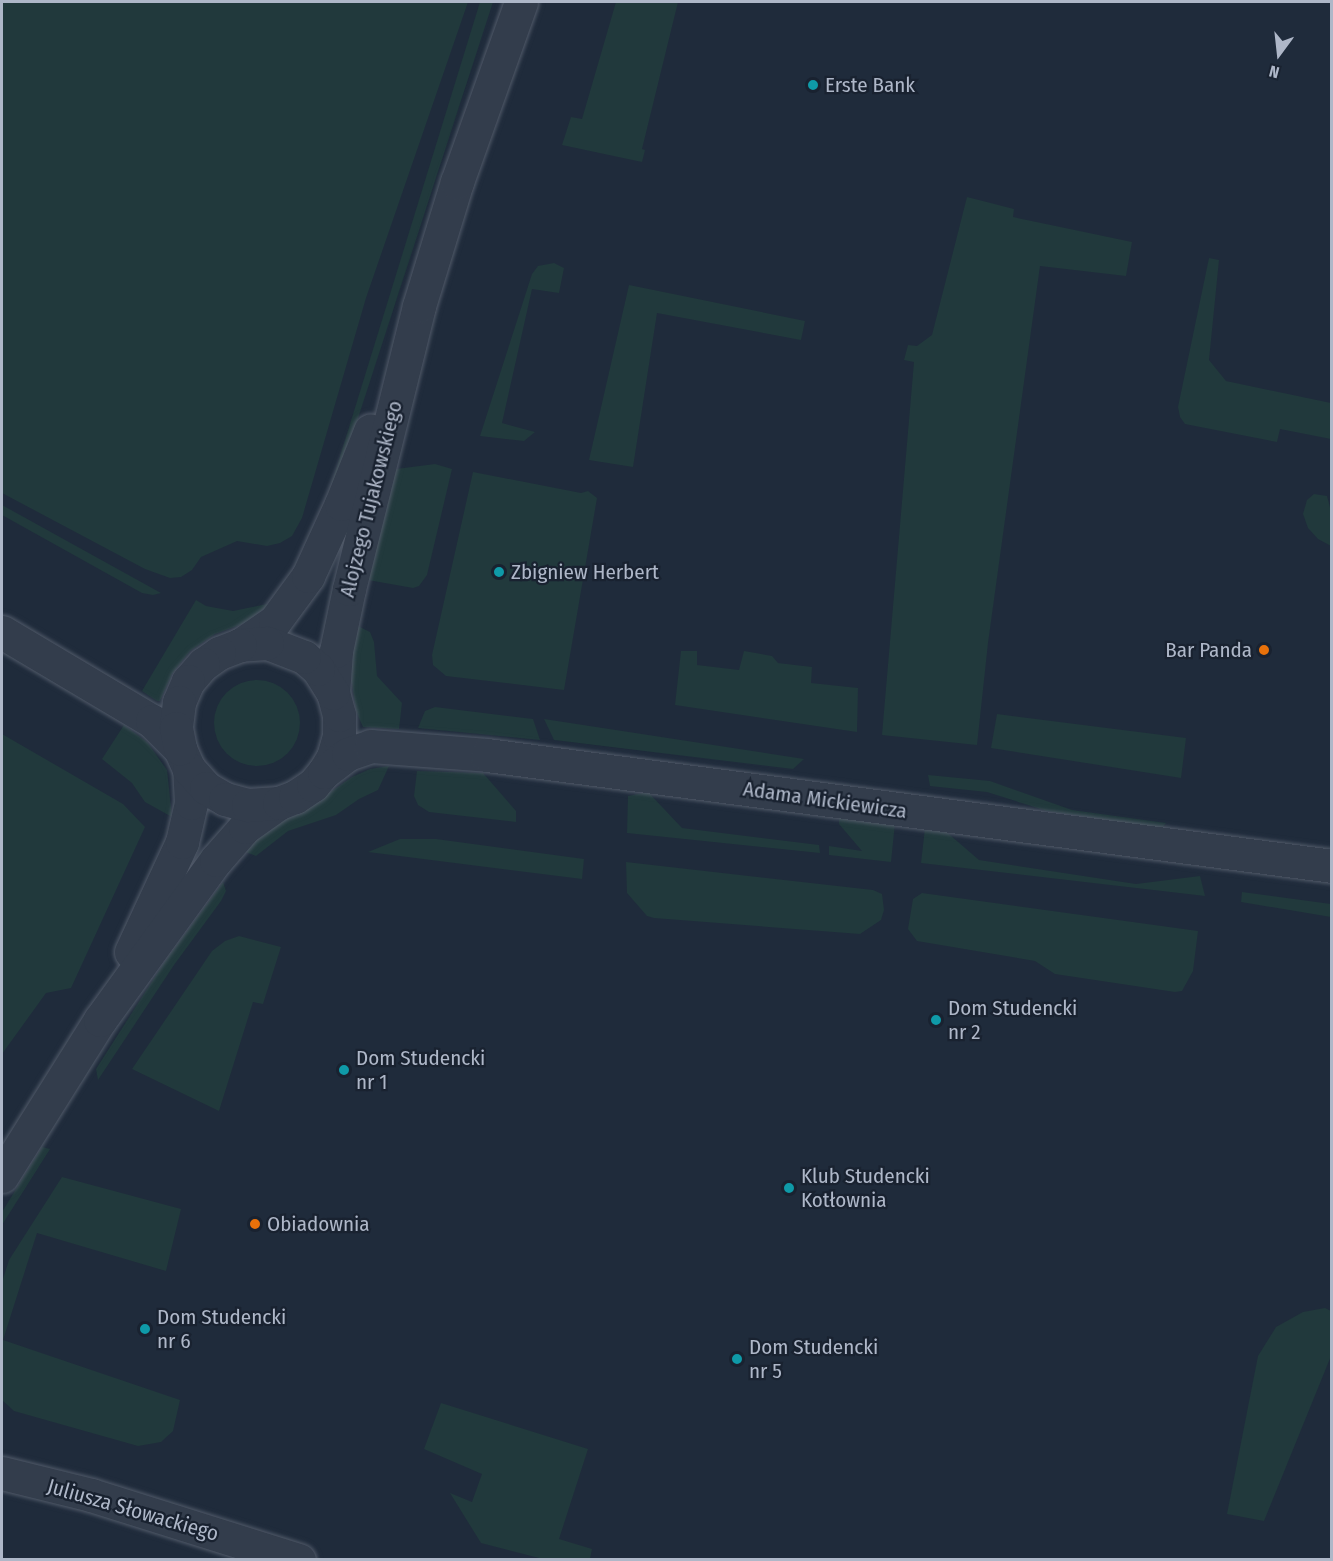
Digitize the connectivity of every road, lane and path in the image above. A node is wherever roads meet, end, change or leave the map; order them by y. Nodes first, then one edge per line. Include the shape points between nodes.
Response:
1 (521, 2) edge
2 (418, 306) junction
3 (2, 632) edge
4 (240, 645) junction
5 (333, 693) junction
6 (185, 759) junction
7 (324, 772) junction
8 (279, 803) junction
9 (1332, 866) edge
10 (100, 1020) junction
11 (2, 1176) edge
12 (2, 1473) edge
13 (299, 1560) edge

1 - 2 street, Alojzego Tujakowskiego
2 - 4 street, Alojzego Tujakowskiego via 341,504 308,576 275,621
2 - 5 street, Alojzego Tujakowskiego via 349,588 336,651
3 - 6 street via 152,721
4 - 5 street via 267,643 304,657 318,669
4 - 6 street via 203,664 188,681 179,702 176,728
5 - 7 street via 339,736
6 - 8 street via 206,788 225,799 249,805
6 - 10 street via 191,803 182,842
7 - 8 street via 313,785
7 - 9 street, Adama Mickiewicza via 348,754 371,746 487,755
8 - 10 street via 245,827 216,860
10 - 11 street
12 - 13 street, Juliusza Słowackiego via 91,1495

